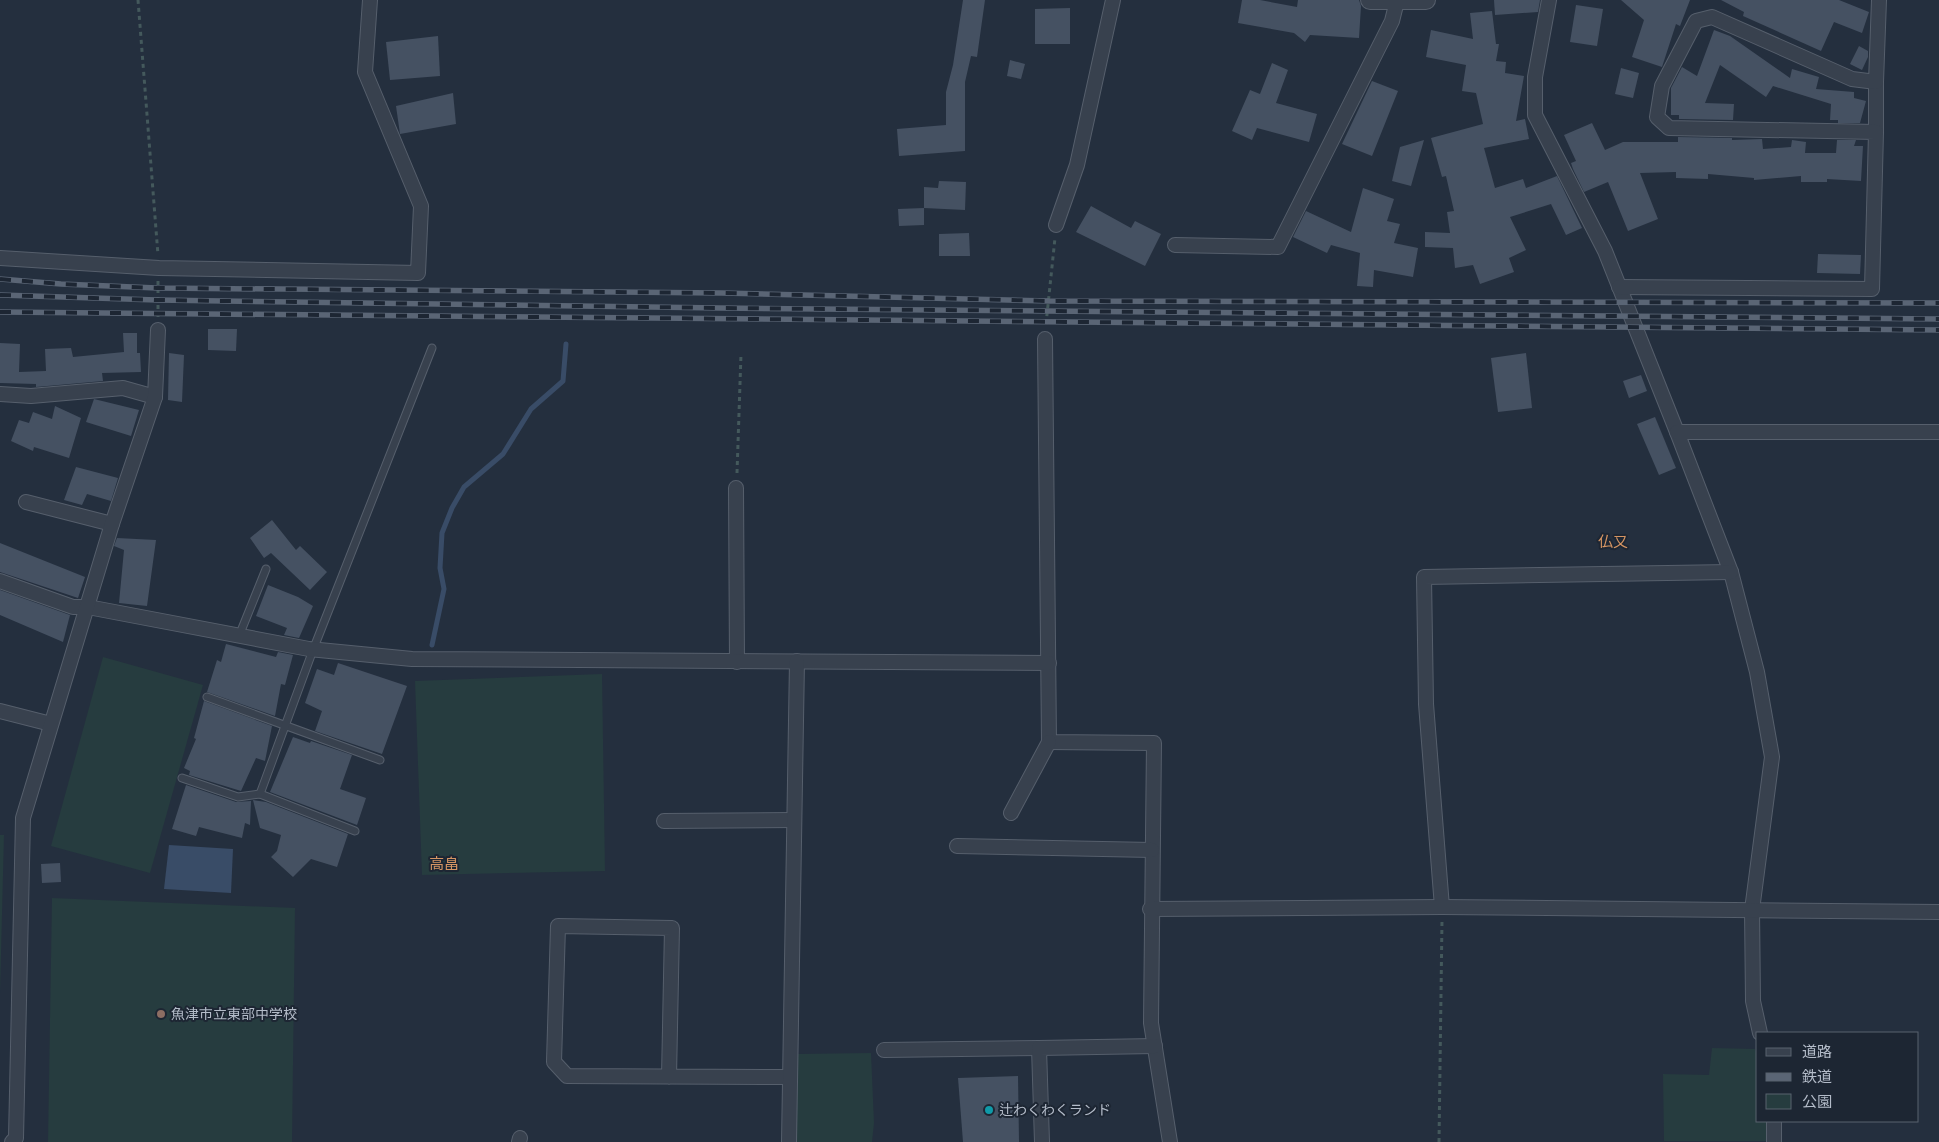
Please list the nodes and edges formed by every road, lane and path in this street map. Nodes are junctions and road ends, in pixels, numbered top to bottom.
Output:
1 (138, 0) edge
2 (370, 0) edge
3 (1113, 0) edge
4 (1370, 0) edge
5 (1426, 0) edge
6 (1549, 0) edge
7 (1878, 0) edge
8 (1397, 1) junction
9 (1876, 82) junction
10 (1876, 132) junction
11 (1056, 225) joint
12 (1175, 245) dead end
13 (0, 258) edge
14 (158, 268) junction
15 (1619, 287) junction
16 (158, 330) joint
17 (1045, 339) joint
18 (432, 348) dead end
19 (741, 354) dead end
20 (0, 394) edge
21 (155, 397) junction
22 (1677, 432) junction
23 (1939, 432) edge
24 (736, 488) joint
25 (26, 502) dead end
26 (112, 524) junction
27 (266, 569) dead end
28 (1731, 572) junction
29 (0, 581) edge
30 (88, 607) junction
31 (239, 636) junction
32 (313, 650) junction
33 (797, 661) junction
34 (737, 662) junction
35 (1049, 662) junction
36 (207, 697) dead end
37 (0, 711) edge
38 (51, 724) junction
39 (285, 726) junction
40 (1049, 742) junction
41 (380, 760) dead end
42 (182, 778) dead end
43 (260, 794) junction
44 (1011, 813) dead end
45 (794, 820) junction
46 (664, 821) dead end
47 (355, 831) dead end
48 (957, 846) dead end
49 (1152, 850) junction
50 (1442, 907) junction
51 (1150, 909) junction
52 (1752, 910) junction
53 (1939, 912) edge
54 (1760, 1032) edge
55 (1155, 1046) junction
56 (1039, 1048) junction
57 (884, 1050) dead end
58 (669, 1077) junction
59 (789, 1078) junction
60 (1774, 1122) edge
61 (12, 1142) edge
62 (789, 1142) edge
63 (1042, 1142) edge
64 (1170, 1142) edge
65 (1439, 1142) edge
66 (1774, 1142) edge

1 - 14 path
2 - 14 street
3 - 11 street
4 - 8 street
5 - 8 street
6 - 15 street
7 - 9 street
8 - 12 street
9 - 10 street
9 - 10 street
10 - 15 street
11 - 17 path
13 - 14 street
14 - 16 path
15 - 22 street
16 - 21 street
17 - 35 street
18 - 32 lane
19 - 24 path
20 - 21 street
21 - 26 street
22 - 23 street
22 - 28 street
24 - 34 street
25 - 26 street
26 - 30 street
27 - 31 lane
28 - 50 street
28 - 52 street
29 - 30 street
30 - 31 street
30 - 38 street
31 - 32 street
32 - 34 street
32 - 39 lane
33 - 34 street
33 - 35 street
33 - 45 street
35 - 40 street
36 - 39 lane
37 - 38 street
38 - 61 street
39 - 41 lane
39 - 43 lane
40 - 44 street
40 - 49 street
42 - 43 lane
43 - 47 lane
45 - 46 street
45 - 59 street
48 - 49 street
49 - 51 street
50 - 51 street
50 - 52 street
50 - 65 path
51 - 55 street
52 - 53 street
52 - 54 street
55 - 56 street
55 - 64 street
56 - 57 street
56 - 63 street
58 - 58 street
58 - 59 street
59 - 62 street
60 - 66 street

